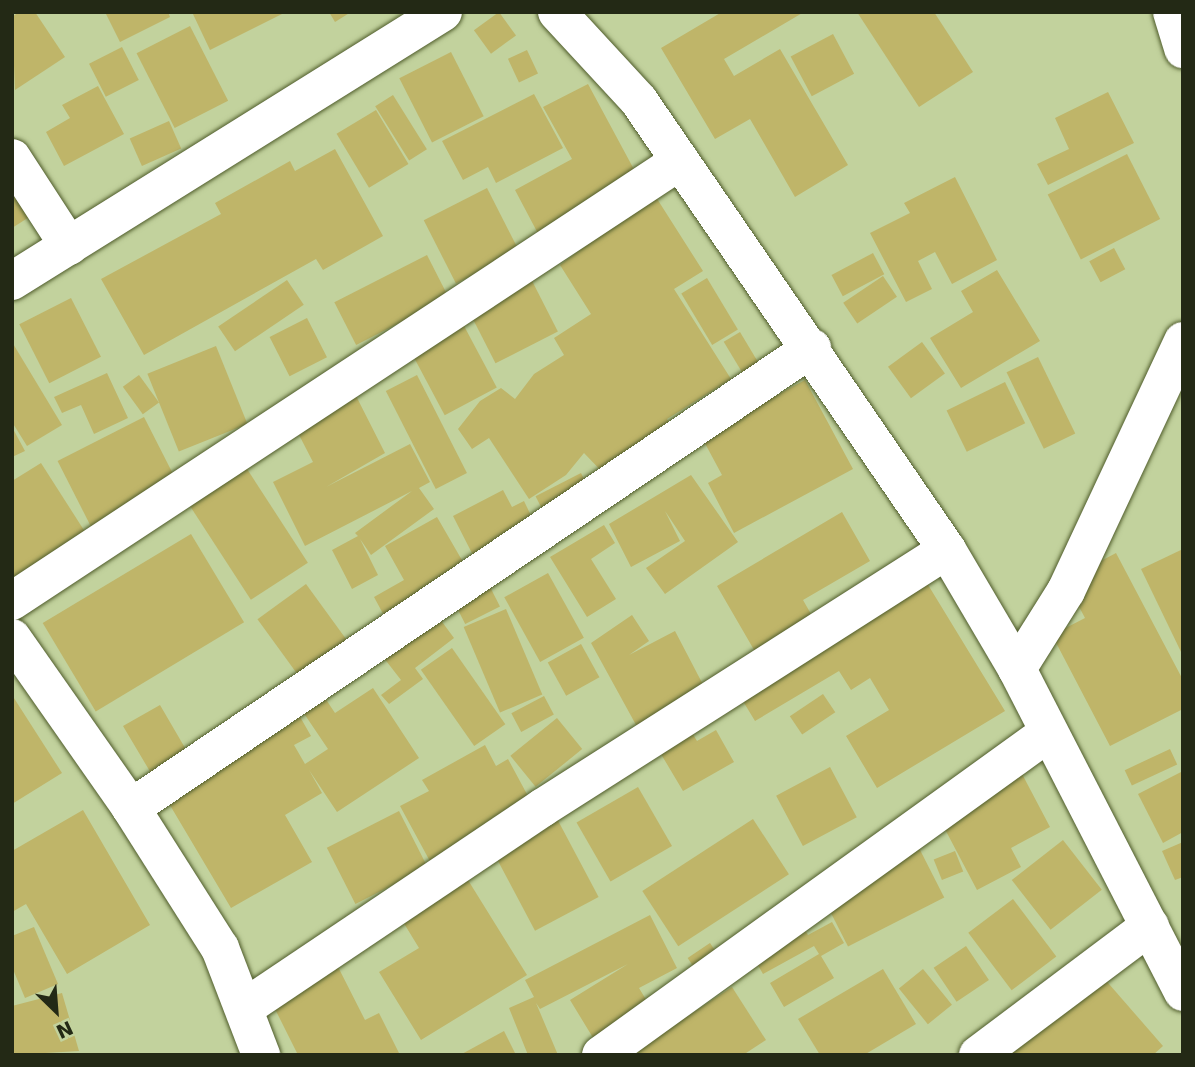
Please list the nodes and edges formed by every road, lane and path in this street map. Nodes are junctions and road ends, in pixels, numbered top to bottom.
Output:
1 (443, 12) edge
2 (557, 12) edge
3 (1172, 12) edge
4 (1183, 49) edge
5 (12, 158) edge
6 (680, 161) junction
7 (69, 246) junction
8 (12, 281) edge
9 (1183, 341) edge
10 (812, 348) junction
11 (947, 550) junction
12 (12, 601) edge
13 (12, 638) edge
14 (1017, 668) junction
15 (1048, 733) junction
16 (131, 808) junction
17 (1150, 926) junction
18 (1183, 992) edge
19 (246, 1007) junction
20 (261, 1055) edge
21 (601, 1055) edge
22 (978, 1055) edge

1 - 7 street
2 - 6 street
3 - 4 street
5 - 7 street
6 - 10 street
6 - 12 street
7 - 8 street
9 - 14 street
10 - 11 street
10 - 16 street
11 - 14 street
11 - 19 street
13 - 16 street
14 - 15 street
15 - 17 street
15 - 21 street
16 - 19 street
17 - 18 street
17 - 22 street
19 - 20 street

